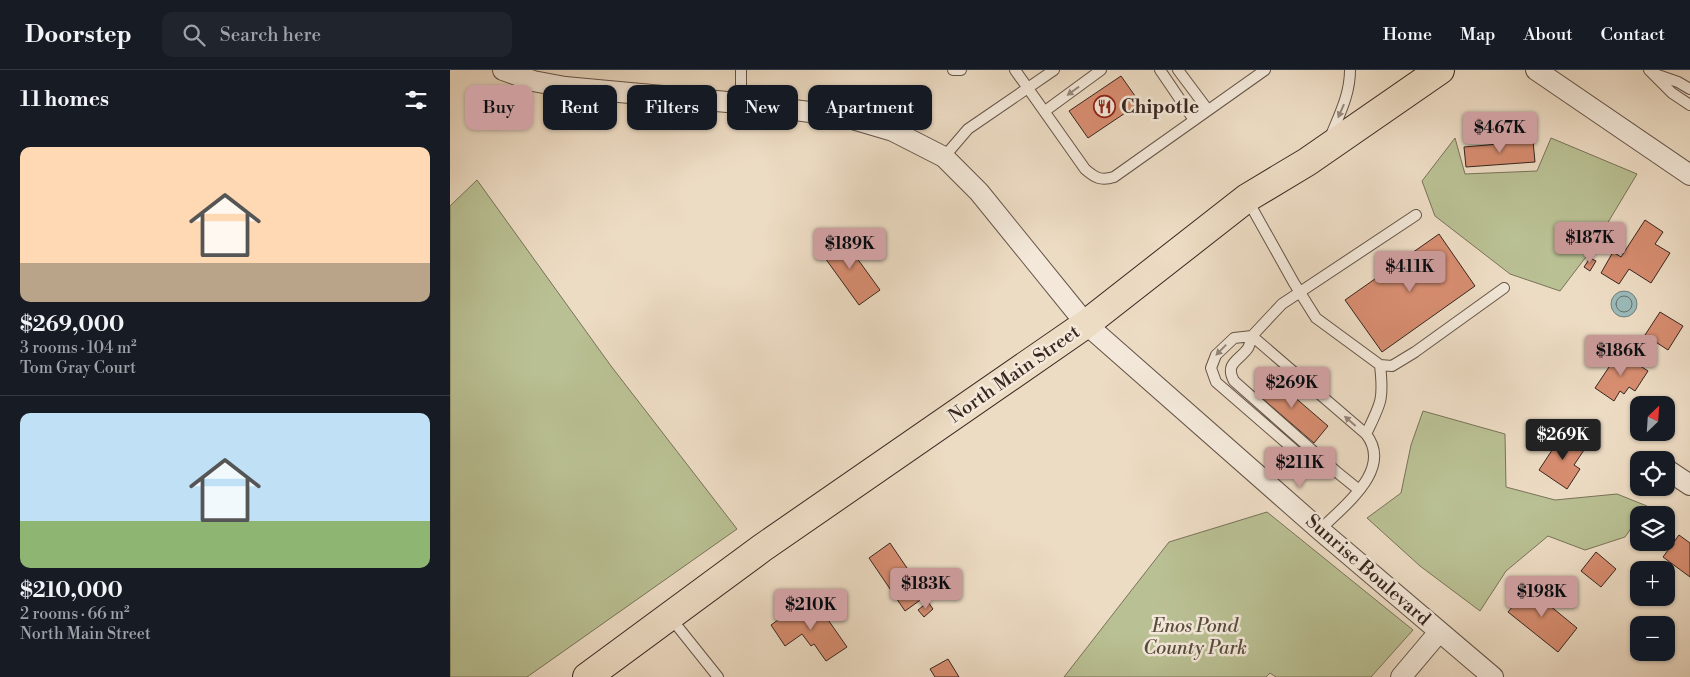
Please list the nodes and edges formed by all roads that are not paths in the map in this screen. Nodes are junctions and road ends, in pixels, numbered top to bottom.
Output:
1 (503, 70) edge
2 (742, 70) edge
3 (953, 70) edge
4 (961, 70) edge
5 (1016, 70) edge
6 (1054, 70) edge
7 (1101, 70) edge
8 (1160, 70) edge
9 (1178, 70) edge
10 (1265, 70) edge
11 (1350, 70) edge
12 (1440, 70) edge
13 (1536, 70) edge
14 (1650, 71) edge
15 (742, 85) edge
16 (1028, 88) junction
17 (1690, 89) edge
18 (727, 103) edge
19 (1690, 105) edge
20 (1208, 110) junction
21 (798, 111) edge
22 (1044, 111) junction
23 (1194, 120) junction
24 (1324, 151) junction
25 (944, 157) junction
26 (1690, 175) edge
27 (1247, 198) junction
28 (1416, 215) dead end
29 (1504, 288) dead end
30 (1300, 292) junction
31 (1086, 324) junction
32 (1252, 336) junction
33 (1380, 366) junction
34 (1366, 434) junction
35 (1338, 473) junction
36 (1675, 475) edge
37 (1690, 485) edge
38 (1358, 490) junction
39 (1320, 530) junction
40 (670, 616) junction
41 (1439, 632) junction
42 (587, 677) edge
43 (718, 677) edge
44 (1401, 677) edge
45 (1493, 677) edge

1 - 18 street, Sunrise Boulevard
2 - 15 lane
3 - 4 lane
5 - 16 lane
6 - 16 lane
7 -> 22 lane
8 - 23 lane
9 - 20 lane
10 - 20 lane
11 -> 24 lane
12 - 24 highway, North Main Street
13 - 26 street
14 - 17 lane
14 - 19 lane
16 - 22 lane
16 - 25 lane
20 - 23 lane
21 - 25 street, Sunrise Boulevard
22 - 23 lane
24 - 27 highway, North Main Street
25 - 31 street, Sunrise Boulevard
27 - 30 lane
27 - 31 highway, North Main Street
28 - 30 lane
29 - 33 lane
30 - 32 lane
30 - 33 lane
31 - 39 street, Sunrise Boulevard
31 - 40 highway, North Main Street
34 -> 32 lane
32 - 35 lane
32 -> 35 lane
33 - 34 lane
34 - 38 lane
35 - 38 lane
36 - 37 street
38 - 39 lane
39 - 41 street, Sunrise Boulevard
40 - 42 highway, North Main Street
40 - 43 lane
41 - 44 street
41 - 45 street, Sunrise Boulevard

